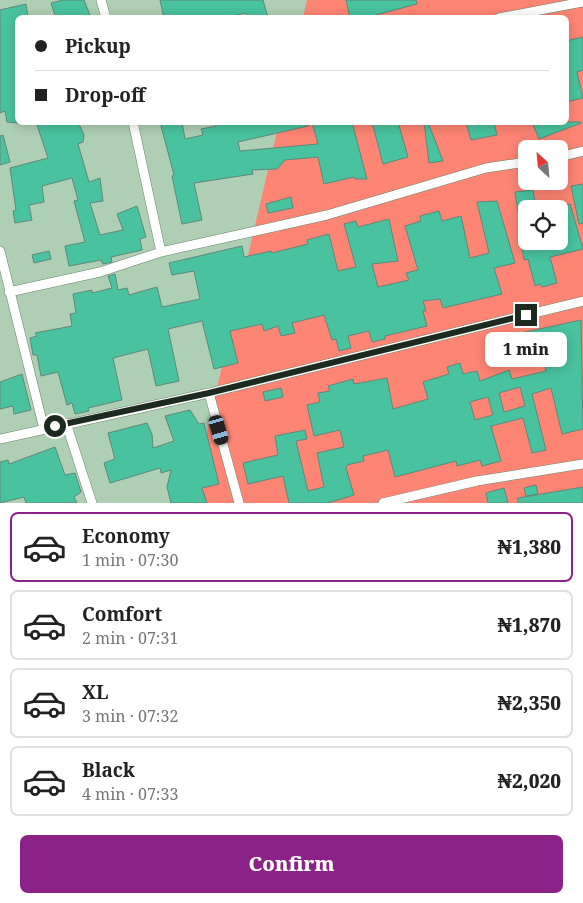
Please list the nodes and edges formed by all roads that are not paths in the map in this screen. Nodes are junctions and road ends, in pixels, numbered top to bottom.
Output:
1 (101, 0) edge
2 (583, 2) edge
3 (105, 15) edge
4 (515, 15) edge
5 (134, 125) edge
6 (583, 151) edge
7 (568, 154) edge
8 (518, 163) edge
9 (0, 251) edge
10 (161, 252) junction
11 (9, 292) junction
12 (583, 301) edge
13 (209, 393) junction
14 (66, 424) junction
15 (44, 429) junction
16 (0, 438) edge
17 (583, 464) edge
18 (92, 503) edge
19 (239, 503) edge
20 (383, 503) edge

1 - 3 street
2 - 4 street
5 - 10 street
6 - 7 street
8 - 10 street
9 - 11 street
10 - 11 street
11 - 15 street
12 - 13 street
13 - 14 street
13 - 19 street
14 - 15 street
14 - 18 street
15 - 16 street
17 - 20 street

